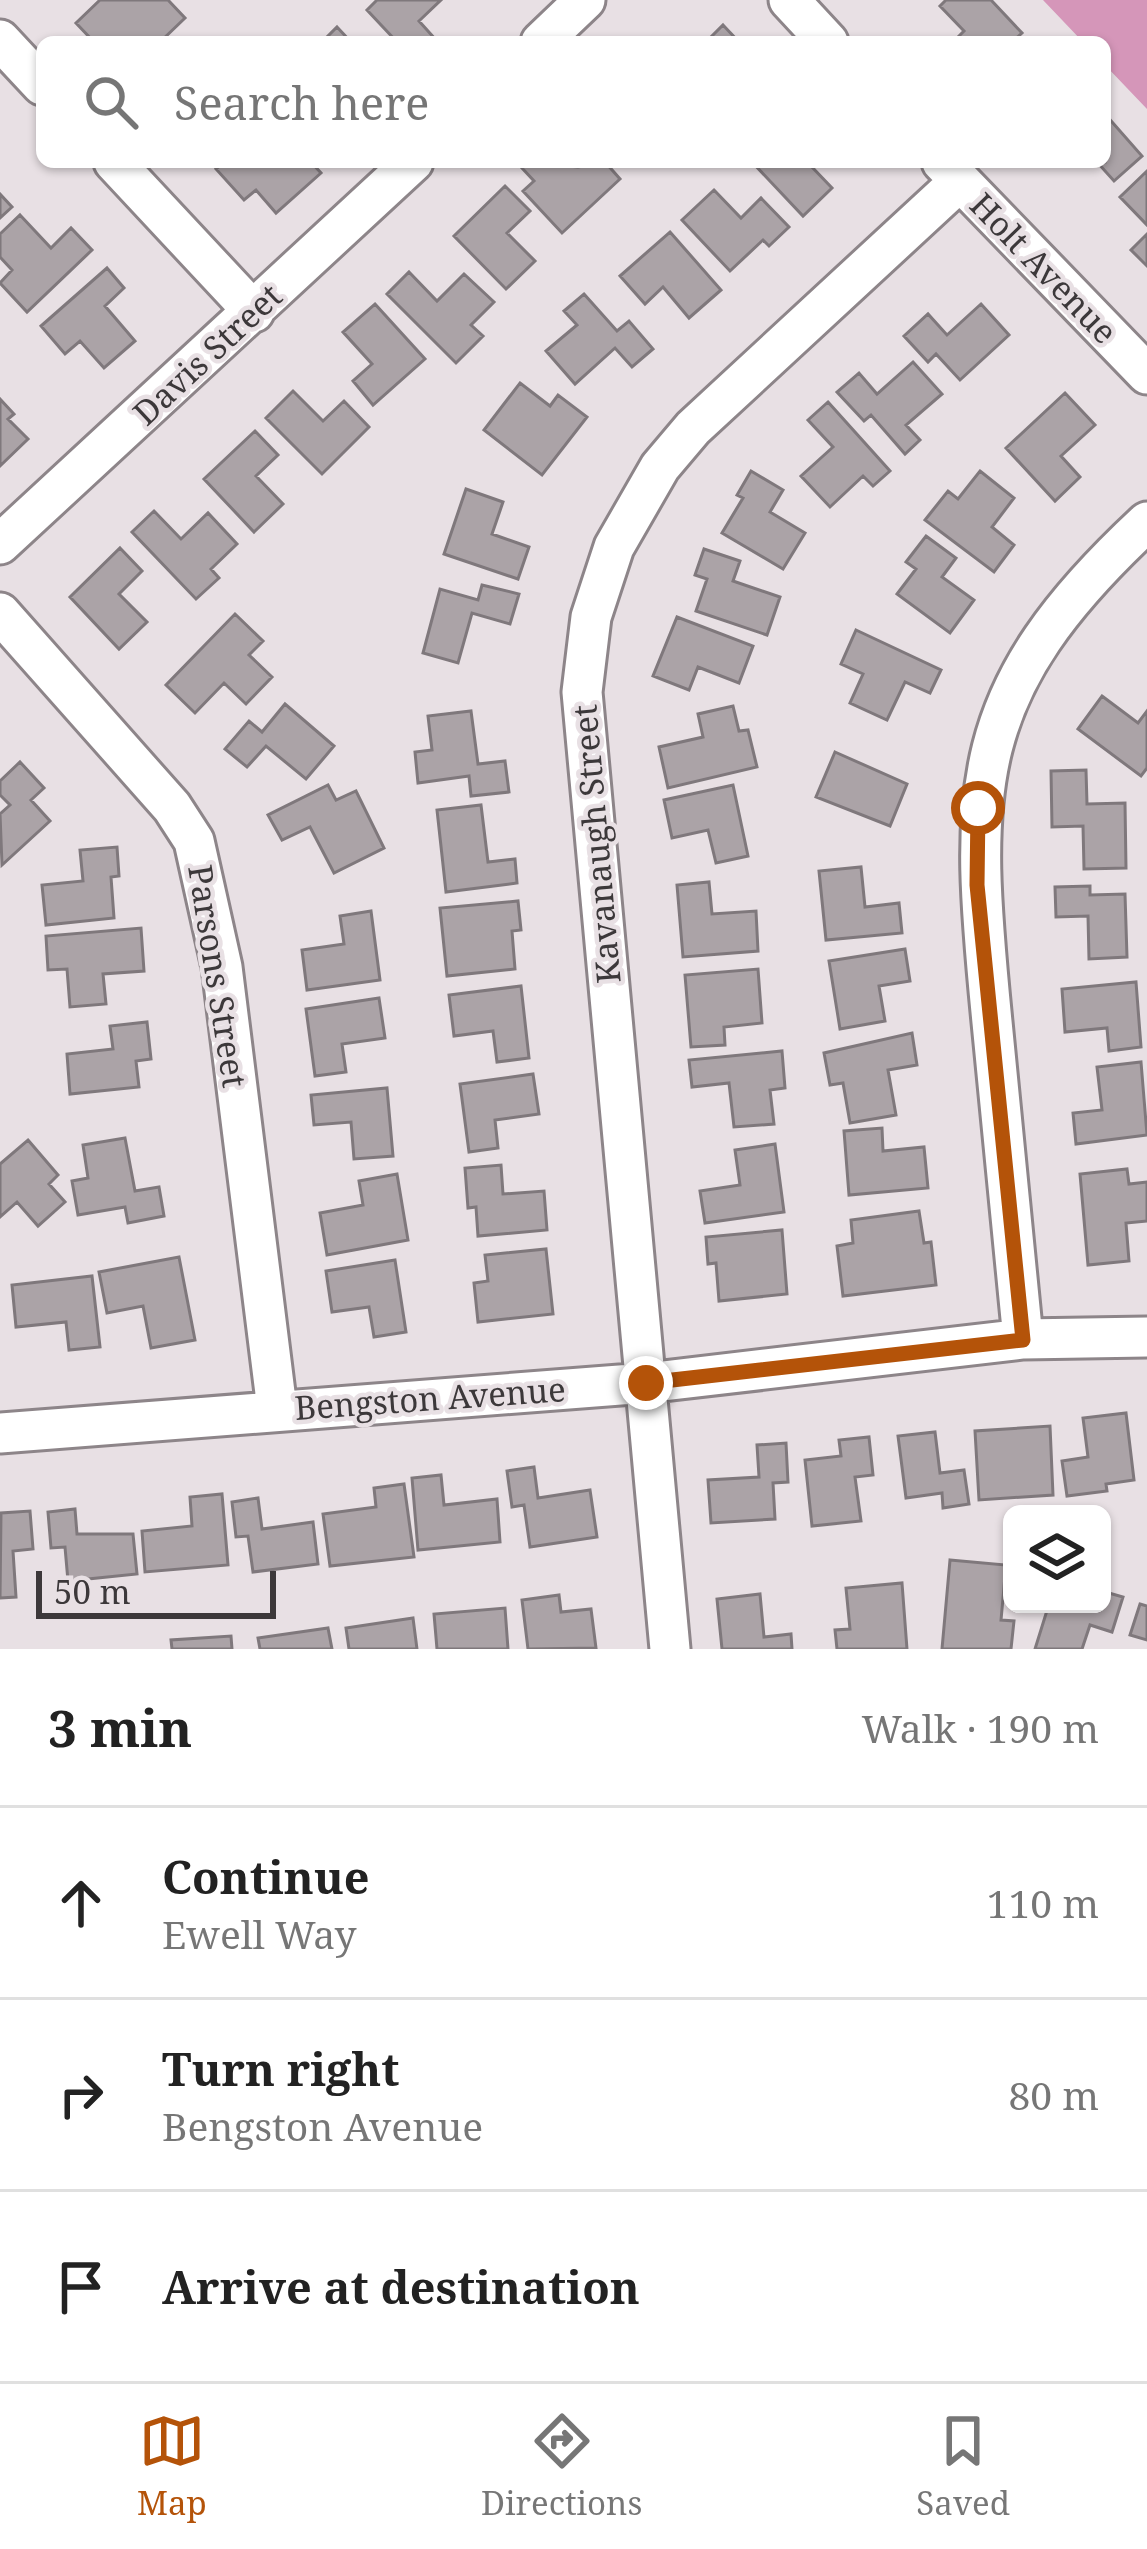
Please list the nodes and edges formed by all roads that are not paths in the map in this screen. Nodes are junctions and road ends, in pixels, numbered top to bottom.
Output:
1 (586, 0) edge
2 (789, 0) edge
3 (547, 36) edge
4 (822, 36) edge
5 (0, 40) edge
6 (36, 79) edge
7 (120, 168) edge
8 (407, 168) edge
9 (951, 172) edge
10 (254, 312) junction
11 (1147, 374) edge
12 (1147, 523) edge
13 (0, 544) edge
14 (0, 613) edge
15 (1147, 1337) edge
16 (1023, 1340) junction
17 (646, 1383) junction
18 (277, 1409) junction
19 (0, 1433) edge
20 (670, 1649) edge

1 - 3 street
2 - 4 street
5 - 6 street
7 - 10 street
8 - 10 street, Davis Street
9 - 11 street, Holt Avenue
9 - 17 street, Kavanaugh Street
10 - 13 street, Davis Street
12 - 16 street
14 - 18 street, Parsons Street
15 - 16 street, Bengston Avenue
16 - 17 street, Bengston Avenue
17 - 18 street, Bengston Avenue
17 - 20 street, Kavanaugh Street
18 - 19 street, Bengston Avenue

